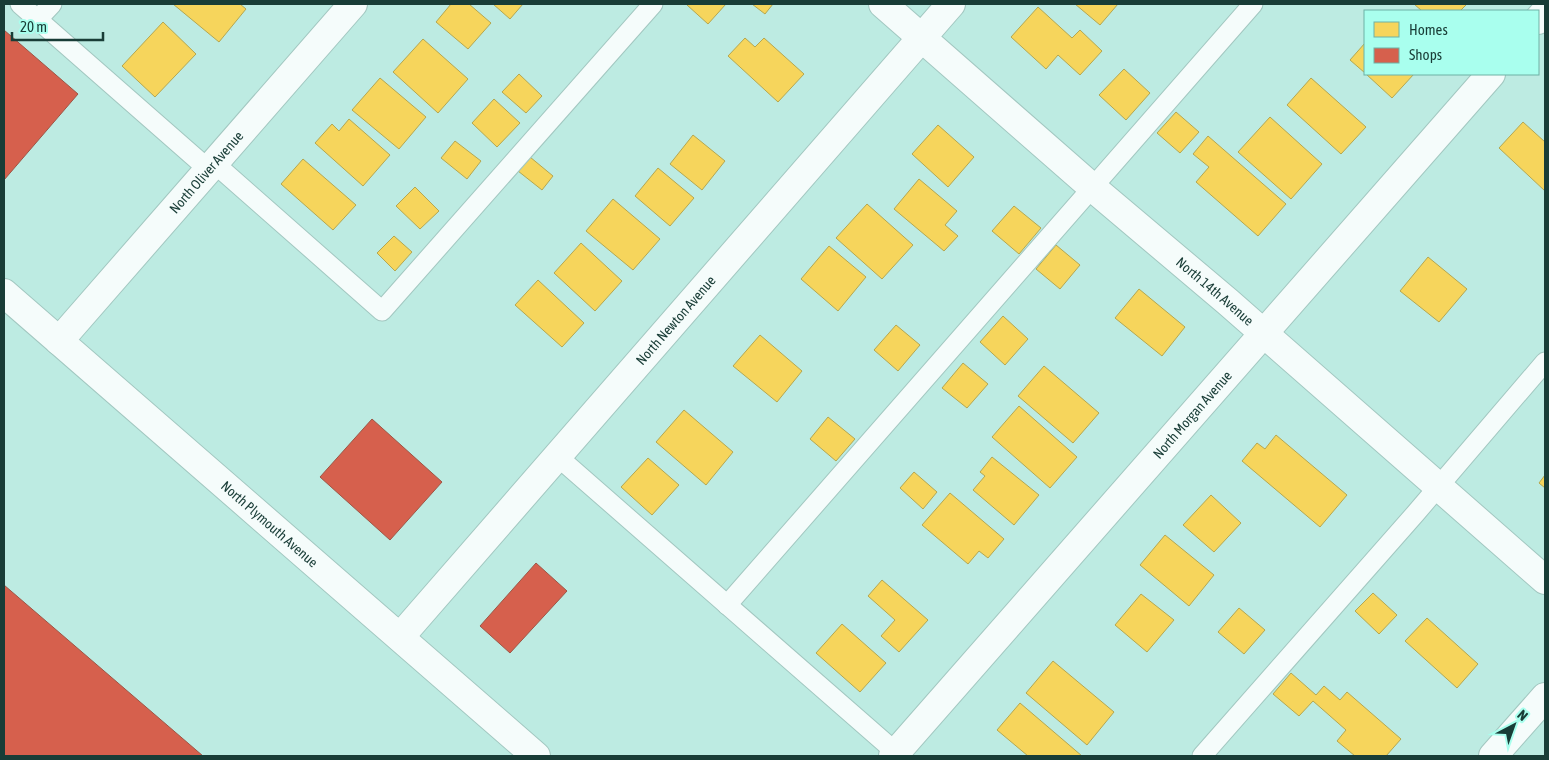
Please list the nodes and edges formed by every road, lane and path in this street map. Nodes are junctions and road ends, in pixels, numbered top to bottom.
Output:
1 (20, 4) edge
2 (52, 4) edge
3 (353, 4) edge
4 (653, 4) edge
5 (883, 4) edge
6 (952, 4) edge
7 (1253, 4) edge
8 (38, 20) junction
9 (922, 38) junction
10 (1490, 75) edge
11 (211, 166) junction
12 (1093, 188) junction
13 (4, 294) edge
14 (1263, 333) junction
15 (59, 341) junction
16 (1545, 362) edge
17 (557, 456) junction
18 (1439, 486) junction
19 (1545, 580) edge
20 (726, 605) junction
21 (400, 637) junction
22 (1545, 697) edge
23 (896, 755) edge
24 (536, 756) edge
25 (1202, 756) edge
26 (1493, 756) edge

1 - 8 lane
2 - 8 lane
3 - 11 street, North Oliver Avenue
4 - 11 lane
5 - 9 street, North 14th Avenue
6 - 9 street, North Newton Avenue
7 - 12 lane
8 - 11 lane
9 - 12 street, North 14th Avenue
9 - 17 street, North Newton Avenue
10 - 14 street, North Morgan Avenue
11 - 15 street, North Oliver Avenue
12 - 14 street, North 14th Avenue
12 - 20 lane
13 - 15 street, North Plymouth Avenue
14 - 18 street, North 14th Avenue
14 - 23 street, North Morgan Avenue
15 - 21 street, North Plymouth Avenue
16 - 18 lane
17 - 20 lane
17 - 21 street, North Newton Avenue
18 - 19 street, North 14th Avenue
18 - 25 lane
20 - 23 lane
21 - 24 street, North Plymouth Avenue
22 - 26 street

